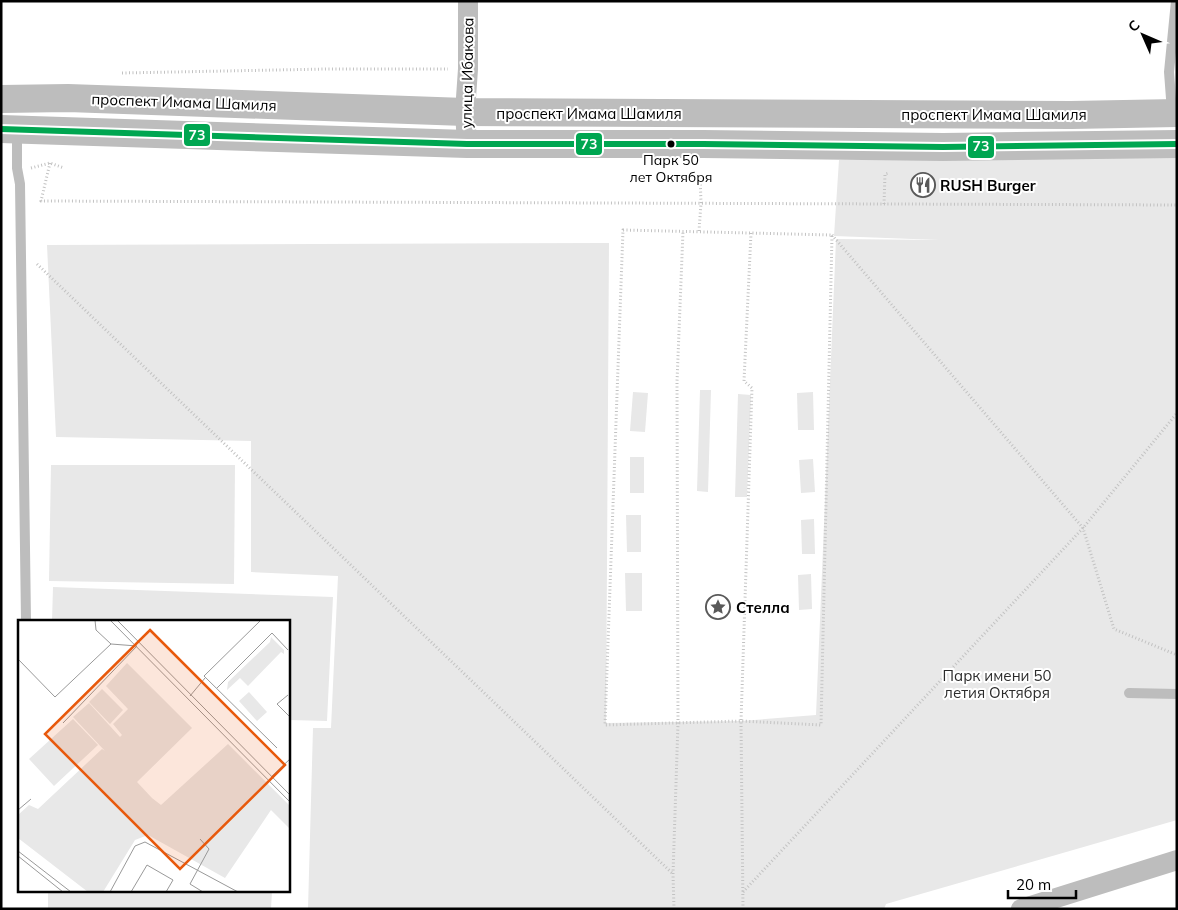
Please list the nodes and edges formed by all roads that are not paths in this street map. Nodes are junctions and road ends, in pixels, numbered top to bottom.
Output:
1 (468, 1) edge
2 (1176, 1) edge
3 (8, 99) edge
4 (465, 112) junction
5 (1174, 113) edge
6 (6, 133) edge
7 (467, 144) junction
8 (1177, 144) edge
9 (26, 620) edge
10 (1129, 693) dead end
11 (1177, 694) edge
12 (1177, 860) edge
13 (1021, 909) edge

1 - 4 street, улица Ибакова
2 - 5 lane
3 - 4 main road, проспект Имама Шамиля
3 - 6 main road
4 - 5 main road, проспект Имама Шамиля
4 - 7 street, улица Ибакова
6 - 7 main road, проспект Имама Шамиля
6 - 9 lane
7 - 8 main road, проспект Имама Шамиля
10 - 11 lane
12 - 13 street

